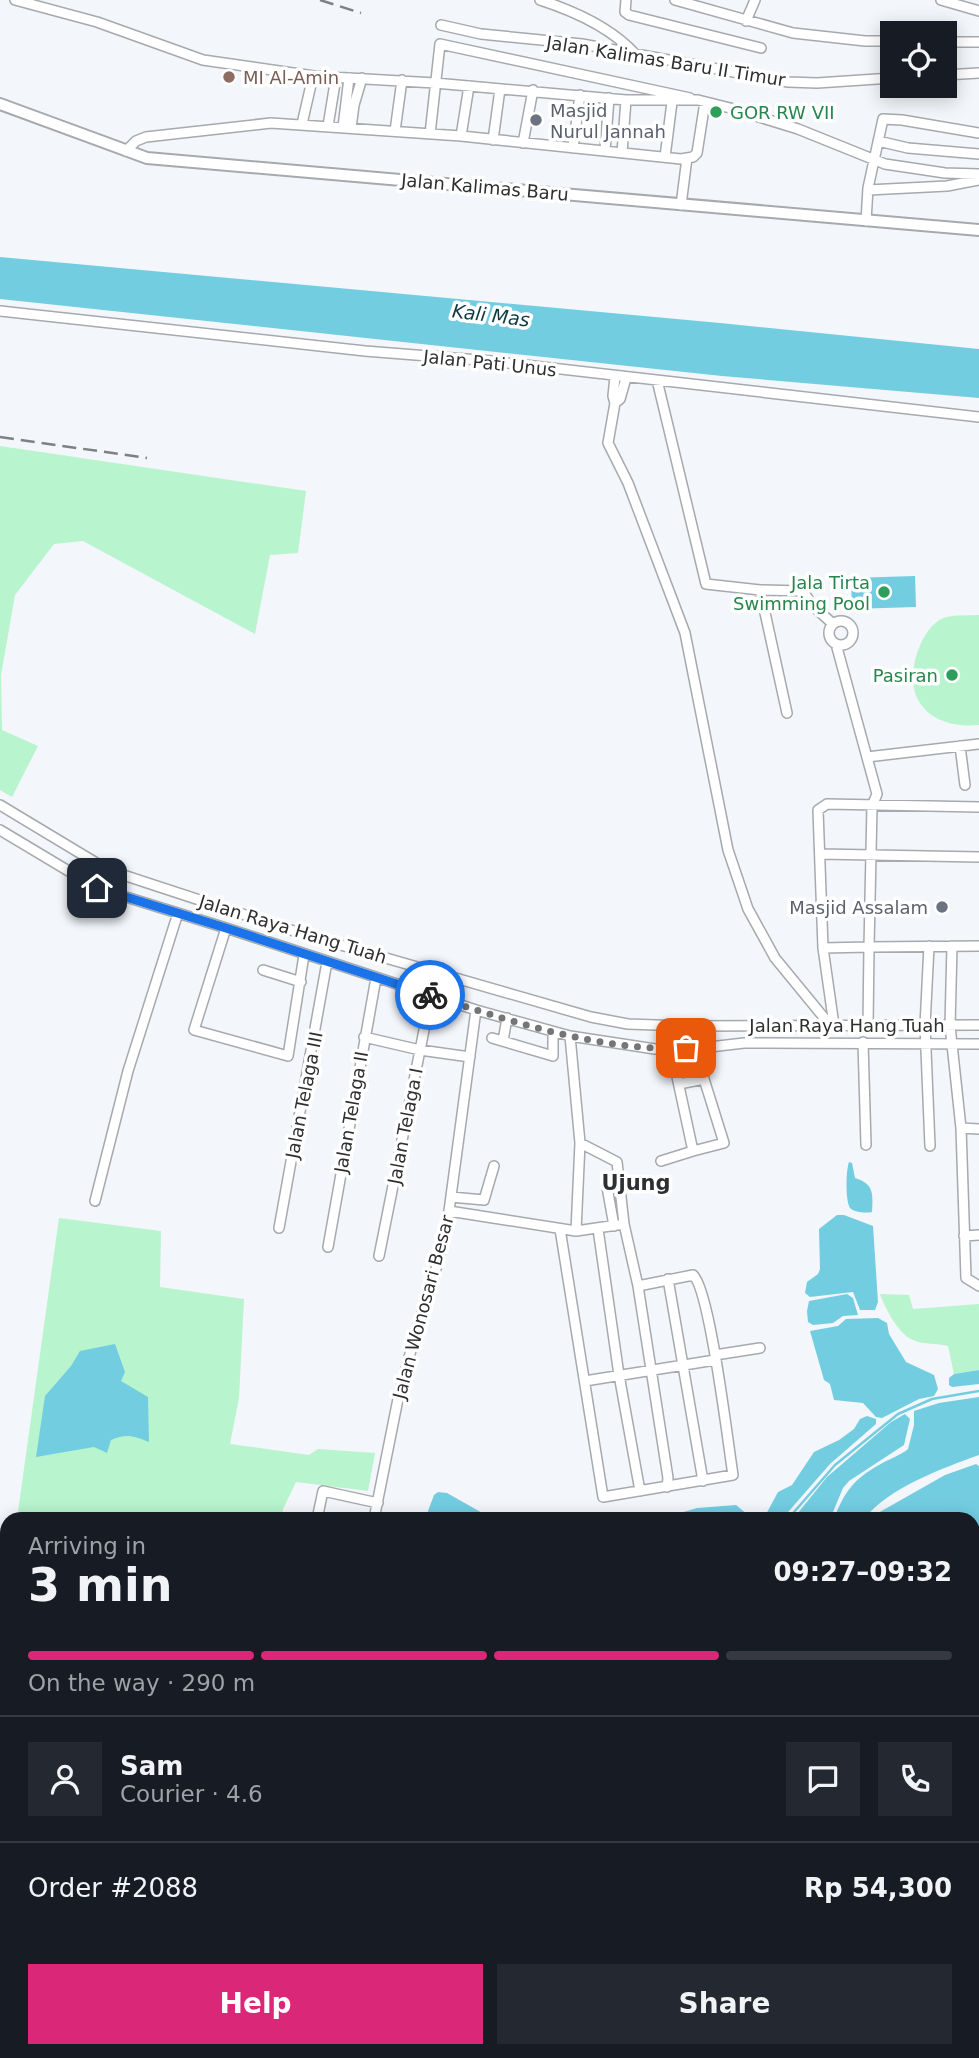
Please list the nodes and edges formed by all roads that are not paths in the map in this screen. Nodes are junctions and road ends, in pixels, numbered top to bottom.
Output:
1 (15, 0) edge
2 (540, 0) edge
3 (626, 0) edge
4 (675, 0) edge
5 (755, 0) edge
6 (941, 0) edge
7 (979, 11) edge
8 (746, 21) junction
9 (441, 25) dead end
10 (880, 41) edge
11 (957, 42) edge
12 (979, 42) edge
13 (761, 48) dead end
14 (636, 55) junction
15 (979, 73) edge
16 (957, 74) edge
17 (313, 76) junction
18 (335, 77) junction
19 (349, 78) junction
20 (362, 78) junction
21 (880, 79) edge
22 (402, 80) junction
23 (435, 83) junction
24 (469, 86) junction
25 (500, 89) junction
26 (533, 90) junction
27 (580, 95) junction
28 (609, 97) junction
29 (626, 100) junction
30 (701, 101) junction
31 (671, 102) junction
32 (0, 104) edge
33 (302, 124) junction
34 (328, 126) junction
35 (347, 128) junction
36 (396, 131) junction
37 (979, 133) edge
38 (430, 134) junction
39 (461, 136) junction
40 (493, 140) junction
41 (878, 141) junction
42 (523, 143) junction
43 (573, 148) junction
44 (126, 151) junction
45 (605, 151) junction
46 (622, 153) junction
47 (979, 155) edge
48 (665, 157) junction
49 (687, 158) junction
50 (874, 161) junction
51 (979, 174) edge
52 (979, 180) edge
53 (868, 190) junction
54 (681, 205) junction
55 (866, 221) junction
56 (979, 230) edge
57 (0, 311) edge
58 (621, 377) junction
59 (657, 380) junction
60 (979, 417) edge
61 (760, 590) junction
62 (833, 624) junction
63 (836, 644) junction
64 (787, 713) dead end
65 (979, 744) edge
66 (960, 746) junction
67 (867, 757) junction
68 (965, 785) dead end
69 (0, 805) edge
70 (872, 806) junction
71 (979, 807) edge
72 (0, 830) edge
73 (820, 854) junction
74 (872, 855) junction
75 (979, 857) edge
76 (178, 913) junction
77 (226, 928) junction
78 (929, 946) junction
79 (952, 946) junction
80 (979, 946) edge
81 (869, 947) junction
82 (823, 948) junction
83 (304, 955) junction
84 (327, 962) junction
85 (263, 970) dead end
86 (376, 978) junction
87 (300, 982) junction
88 (431, 995) junction
89 (477, 1010) junction
90 (507, 1018) junction
91 (832, 1025) junction
92 (979, 1025) edge
93 (868, 1026) junction
94 (925, 1026) junction
95 (950, 1026) junction
96 (553, 1032) junction
97 (570, 1036) junction
98 (364, 1037) junction
99 (492, 1038) dead end
100 (503, 1041) junction
101 (863, 1042) junction
102 (926, 1043) junction
103 (951, 1043) junction
104 (979, 1044) edge
105 (701, 1048) junction
106 (671, 1049) junction
107 (421, 1050) junction
108 (470, 1057) junction
109 (704, 1079) junction
110 (679, 1084) junction
111 (961, 1128) junction
112 (979, 1129) edge
113 (580, 1143) junction
114 (866, 1145) dead end
115 (930, 1146) dead end
116 (693, 1152) junction
117 (661, 1161) dead end
118 (494, 1166) dead end
119 (607, 1187) dead end
120 (451, 1197) junction
121 (95, 1201) dead end
122 (449, 1211) junction
123 (619, 1225) junction
124 (279, 1228) dead end
125 (560, 1229) junction
126 (598, 1229) junction
127 (576, 1231) junction
128 (979, 1235) edge
129 (964, 1236) junction
130 (328, 1247) dead end
131 (380, 1256) dead end
132 (668, 1279) junction
133 (638, 1286) junction
134 (979, 1286) edge
135 (760, 1348) dead end
136 (715, 1357) junction
137 (683, 1366) junction
138 (651, 1370) junction
139 (619, 1376) junction
140 (585, 1381) junction
141 (702, 1481) junction
142 (667, 1487) junction
143 (640, 1491) junction
144 (378, 1503) junction
145 (318, 1512) edge
146 (376, 1512) edge

1 - 17 street
2 - 14 street
3 - 13 street
4 - 8 street
5 - 8 street
6 - 7 street
8 - 10 street
9 - 14 street, Jalan Kalimas Baru II Timur
11 - 12 street
14 - 21 street, Jalan Kalimas Baru II Timur
15 - 16 street
17 - 18 street
17 - 33 street
18 - 19 street
18 - 34 street
19 - 20 street
19 - 35 street
20 - 22 street
20 - 35 street
22 - 23 street
22 - 36 street
23 - 24 street
23 - 30 street
23 - 38 street
24 - 25 street
24 - 39 street
25 - 26 street
25 - 40 street
26 - 27 street
26 - 42 street
27 - 28 street
27 - 43 street
28 - 29 street
28 - 45 street
29 - 31 street
29 - 46 street
30 - 31 street
30 - 49 street
30 - 50 street
31 - 48 street
32 - 44 street, Jalan Kalimas Baru
33 - 34 street
33 - 44 street
34 - 35 street
35 - 36 street
36 - 38 street
37 - 41 street
38 - 39 street
39 - 40 street
40 - 42 street
41 - 47 street
41 - 50 street
42 - 43 street
43 - 45 street
44 - 54 street, Jalan Kalimas Baru
45 - 46 street
46 - 48 street
48 - 49 street
49 - 54 street
50 - 51 street
50 - 53 street
52 - 53 street
53 - 55 street
54 - 55 street, Jalan Kalimas Baru
55 - 56 street, Jalan Kalimas Baru
57 - 58 street, Jalan Pati Unus
58 - 59 street, Jalan Pati Unus
58 - 91 street
59 - 60 street, Jalan Pati Unus
59 - 61 street
61 - 62 street
61 - 64 street
62 - 63 street
62 - 63 street
63 - 67 street
65 - 66 street
66 - 67 street
66 - 68 street
67 - 70 street
69 - 91 street, Jalan Raya Hang Tuah
70 - 71 street
70 - 73 street
70 - 74 street
72 - 76 street, Jalan Raya Hang Tuah
73 - 74 street
73 - 82 street
74 - 75 street
74 - 81 street
76 - 77 street, Jalan Raya Hang Tuah
76 - 121 street
77 - 83 street, Jalan Raya Hang Tuah
77 - 87 street
78 - 79 street
78 - 81 street
78 - 94 street
79 - 80 street
79 - 95 street
81 - 82 street
81 - 93 street
82 - 91 street
83 - 84 street, Jalan Raya Hang Tuah
83 - 87 street
84 - 86 street, Jalan Raya Hang Tuah
84 - 124 street, Jalan Telaga III
85 - 87 street
86 - 88 street, Jalan Raya Hang Tuah
86 - 98 street, Jalan Telaga II
88 - 89 street, Jalan Raya Hang Tuah
88 - 107 street, Jalan Telaga I
89 - 90 street, Jalan Raya Hang Tuah
89 - 108 street, Jalan Wonosari Besar
90 - 96 street, Jalan Raya Hang Tuah
90 - 100 street
91 - 93 street, Jalan Raya Hang Tuah
92 - 95 street, Jalan Raya Hang Tuah
93 - 94 street, Jalan Raya Hang Tuah
94 - 95 street, Jalan Raya Hang Tuah
94 - 102 street
95 - 103 street
96 - 97 street, Jalan Raya Hang Tuah
96 - 100 street
97 - 106 street, Jalan Raya Hang Tuah
97 - 113 street
98 - 107 street
98 - 130 street, Jalan Telaga II
99 - 100 street
101 - 102 street, Jalan Raya Hang Tuah
101 - 105 street, Jalan Raya Hang Tuah
101 - 114 street
102 - 103 street, Jalan Raya Hang Tuah
102 - 115 street
103 - 104 street, Jalan Raya Hang Tuah
103 - 111 street
105 - 106 street, Jalan Raya Hang Tuah
105 - 109 street
106 - 110 street
107 - 108 street
107 - 131 street, Jalan Telaga I
108 - 120 street, Jalan Wonosari Besar
109 - 110 street
109 - 116 street
110 - 116 street
111 - 112 street
111 - 129 street
113 - 123 street
113 - 127 street
116 - 117 street
118 - 120 street
119 - 123 street
120 - 122 street, Jalan Wonosari Besar
122 - 125 street
122 - 144 street, Jalan Wonosari Besar
123 - 126 street
123 - 133 street
125 - 127 street
125 - 140 street
126 - 127 street
126 - 139 street
128 - 129 street
129 - 134 street
132 - 133 street
132 - 136 street
132 - 137 street
133 - 138 street
135 - 136 street
136 - 137 street
136 - 141 street
137 - 138 street
137 - 141 street
138 - 139 street
138 - 142 street
139 - 140 street
139 - 143 street
140 - 143 street
141 - 142 street
142 - 143 street
144 - 145 street
144 - 146 street, Jalan Wonosari Besar

